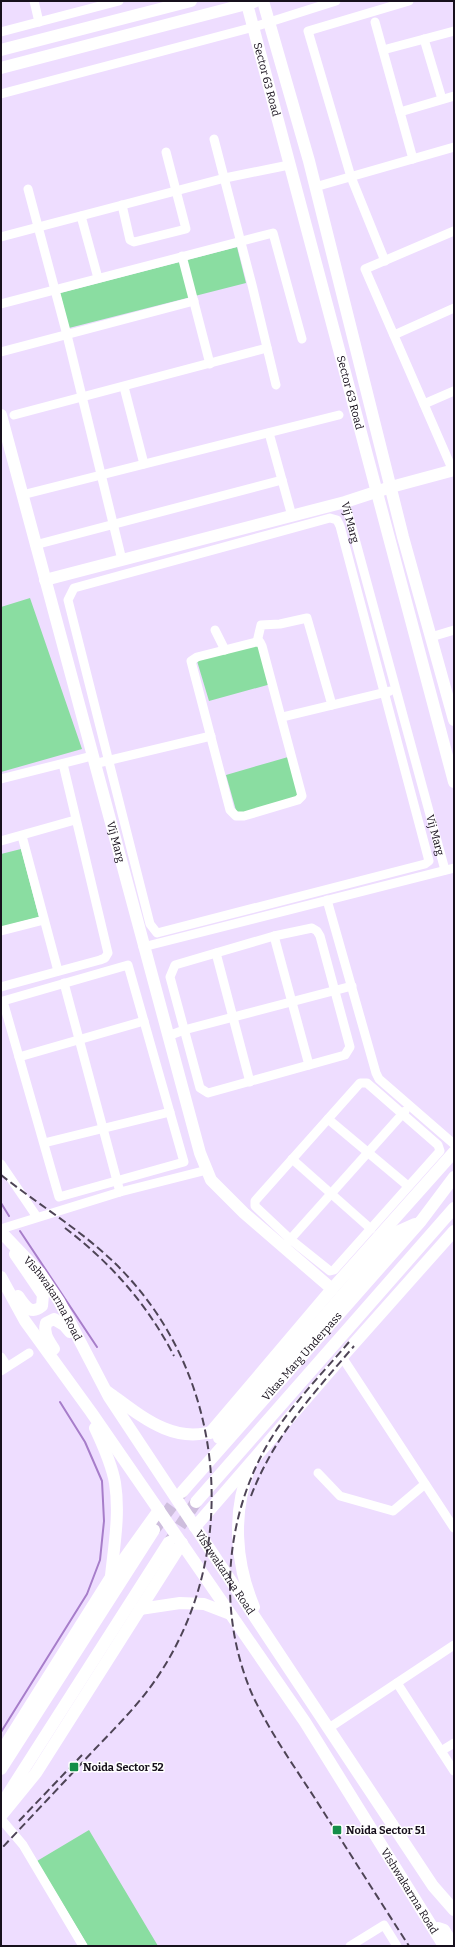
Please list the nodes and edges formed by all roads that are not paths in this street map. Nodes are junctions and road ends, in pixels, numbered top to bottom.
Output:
1 (34, 1) edge
2 (119, 1) edge
3 (191, 1) edge
4 (263, 1) edge
5 (336, 1) edge
6 (409, 1) edge
7 (253, 3) edge
8 (39, 22) junction
9 (375, 22) dead end
10 (268, 23) junction
11 (254, 27) junction
12 (454, 31) edge
13 (1, 32) edge
14 (424, 39) junction
15 (33, 41) junction
16 (1, 50) edge
17 (383, 50) junction
18 (38, 59) junction
19 (1, 68) edge
20 (1, 94) edge
21 (454, 96) edge
22 (442, 99) junction
23 (400, 112) junction
24 (214, 139) dead end
25 (454, 147) edge
26 (166, 152) dead end
27 (413, 159) junction
28 (289, 165) junction
29 (351, 177) junction
30 (225, 178) junction
31 (315, 187) junction
32 (28, 189) dead end
33 (176, 191) junction
34 (122, 205) junction
35 (82, 216) junction
36 (39, 227) junction
37 (454, 231) edge
38 (1, 236) edge
39 (241, 241) junction
40 (182, 256) junction
41 (385, 261) junction
42 (98, 278) junction
43 (55, 289) junction
44 (194, 301) junction
45 (1, 304) edge
46 (454, 308) edge
47 (67, 335) junction
48 (394, 335) junction
49 (302, 339) dead end
50 (267, 348) junction
51 (1, 352) edge
52 (210, 364) junction
53 (276, 385) dead end
54 (124, 387) junction
55 (454, 391) edge
56 (82, 398) junction
57 (424, 404) junction
58 (1, 415) edge
59 (14, 415) dead end
60 (339, 416) dead end
61 (269, 433) junction
62 (144, 464) junction
63 (454, 470) edge
64 (101, 475) junction
65 (282, 480) junction
66 (391, 487) junction
67 (376, 492) junction
68 (22, 495) junction
69 (345, 502) junction
70 (292, 516) junction
71 (113, 525) junction
72 (35, 545) junction
73 (122, 560) junction
74 (45, 580) junction
75 (216, 630) dead end
76 (454, 630) edge
77 (431, 637) junction
78 (257, 642) junction
79 (225, 650) junction
80 (397, 689) junction
81 (384, 692) junction
82 (332, 705) junction
83 (282, 717) junction
84 (454, 720) edge
85 (211, 736) junction
86 (93, 760) junction
87 (109, 761) junction
88 (63, 764) junction
89 (1, 779) edge
90 (454, 782) edge
91 (75, 820) junction
92 (22, 836) junction
93 (1, 841) edge
94 (450, 869) edge
95 (327, 900) junction
96 (44, 920) junction
97 (1, 932) edge
98 (274, 936) junction
99 (143, 947) junction
100 (216, 952) junction
101 (58, 971) junction
102 (64, 983) junction
103 (352, 986) junction
104 (1, 987) edge
105 (335, 991) junction
106 (292, 1001) junction
107 (234, 1016) junction
108 (144, 1021) junction
109 (184, 1030) junction
110 (168, 1036) junction
111 (79, 1040) junction
112 (19, 1057) junction
113 (309, 1065) junction
114 (250, 1082) junction
115 (410, 1106) junction
116 (170, 1112) junction
117 (401, 1115) junction
118 (328, 1119) junction
119 (103, 1128) junction
120 (44, 1143) junction
121 (454, 1144) edge
122 (368, 1152) junction
123 (454, 1152) edge
124 (292, 1159) junction
125 (1, 1164) edge
126 (207, 1170) junction
127 (454, 1177) edge
128 (117, 1181) junction
129 (408, 1186) junction
130 (120, 1192) junction
131 (331, 1194) junction
132 (454, 1208) edge
133 (37, 1217) junction
134 (421, 1221) junction
135 (370, 1229) junction
136 (454, 1231) edge
137 (2, 1233) edge
138 (287, 1243) junction
139 (420, 1248) junction
140 (431, 1258) junction
141 (1, 1276) edge
142 (332, 1289) junction
143 (79, 1341) junction
144 (29, 1353) dead end
145 (1, 1357) edge
146 (342, 1357) junction
147 (4, 1368) edge
148 (69, 1381) junction
149 (104, 1389) junction
150 (89, 1410) junction
151 (232, 1422) junction
152 (210, 1433) junction
153 (254, 1458) junction
154 (318, 1473) dead end
155 (425, 1484) junction
156 (177, 1493) junction
157 (196, 1502) tunnel mouth
158 (159, 1510) junction
159 (195, 1527) junction
160 (454, 1528) edge
161 (154, 1530) tunnel mouth
162 (169, 1542) tunnel mouth
163 (182, 1543) junction
164 (111, 1577) junction
165 (140, 1610) junction
166 (230, 1614) junction
167 (261, 1626) junction
168 (454, 1645) edge
169 (396, 1683) junction
170 (329, 1728) junction
171 (454, 1743) edge
172 (441, 1751) junction
173 (1, 1752) edge
174 (1, 1769) edge
175 (454, 1771) edge
176 (1, 1805) edge
177 (1, 1818) edge
178 (454, 1910) edge
179 (431, 1924) junction
180 (83, 1946) edge
181 (350, 1946) edge
182 (397, 1946) edge
183 (444, 1946) edge
184 (454, 1946) edge

1 - 8 street
2 - 8 street
3 - 15 street
4 - 10 street, Sector 63 Road
5 - 10 street
6 - 29 street
7 - 11 street, Sector 63 Road
7 - 18 street
8 - 13 street
9 - 17 street
10 - 11 street
10 - 31 street, Sector 63 Road
11 - 20 street
11 - 28 street, Sector 63 Road
12 - 14 street
14 - 17 street
14 - 22 street
15 - 16 street
15 - 18 street
17 - 23 street
18 - 19 street
21 - 22 street
22 - 23 street
23 - 27 street
24 - 30 street
25 - 27 street
26 - 33 street
27 - 29 street
28 - 30 street
28 - 67 street, Sector 63 Road
29 - 31 street
29 - 41 street
30 - 33 street
30 - 39 street
31 - 66 street, Sector 63 Road
32 - 36 street
33 - 34 street
33 - 34 street
34 - 35 street
35 - 36 street
35 - 42 street
36 - 38 street
36 - 43 street
37 - 41 street
39 - 40 street
39 - 49 street
39 - 50 street
40 - 42 street
40 - 44 street
41 - 48 street
42 - 43 street
43 - 45 street
43 - 47 street
44 - 47 street
44 - 52 street
46 - 48 street
47 - 51 street
47 - 56 street
48 - 57 street
50 - 52 street
50 - 53 street
52 - 54 street
54 - 56 street
54 - 62 street
55 - 57 street
56 - 59 street
56 - 64 street
57 - 63 street
58 - 68 street
60 - 61 street
61 - 62 street
61 - 65 street
62 - 64 street
63 - 66 street
64 - 68 street
64 - 71 street
65 - 70 street
65 - 71 street
66 - 67 street
66 - 77 street, Sector 63 Road
67 - 69 street
67 - 90 street, Sector 63 Road
68 - 72 street
69 - 70 street, Vij Marg
69 - 80 street, Vij Marg
70 - 73 street, Vij Marg
71 - 72 street
71 - 73 street
72 - 74 street
73 - 74 street, Vij Marg
74 - 86 street, Vij Marg
75 - 79 street
76 - 77 street
77 - 84 street, Sector 63 Road
78 - 79 street
78 - 82 street
78 - 83 street
79 - 85 street
80 - 81 street
80 - 94 street, Vij Marg
81 - 82 street
81 - 87 street
81 - 87 street
82 - 83 street
83 - 85 street
85 - 87 street
86 - 87 street
86 - 88 street
86 - 99 street, Vij Marg
88 - 89 street
88 - 91 street
91 - 92 street
91 - 101 street
92 - 93 street
92 - 96 street
94 - 95 street, Vij Marg
95 - 99 street, Vij Marg
95 - 103 street
96 - 97 street
96 - 101 street
98 - 100 street
98 - 105 street
98 - 106 street
99 - 110 street
100 - 107 street
100 - 109 street
101 - 104 street
102 - 108 street
102 - 111 street
102 - 112 street
103 - 105 street
103 - 115 street
105 - 106 street
105 - 113 street
106 - 107 street
106 - 113 street
107 - 109 street
107 - 114 street
108 - 111 street
108 - 116 street
109 - 110 street
109 - 114 street
110 - 126 street
111 - 112 street
111 - 119 street
112 - 120 street
113 - 114 street
115 - 117 street
115 - 121 street
116 - 119 street
116 - 128 street
117 - 118 street
117 - 122 street
117 - 129 street
118 - 122 street
118 - 124 street
119 - 120 street
119 - 128 street
120 - 128 street
122 - 129 street
122 - 131 street
123 - 142 street
124 - 131 street
124 - 138 street
125 - 133 street
126 - 130 street
126 - 138 street
127 - 134 street, Vikas Marg Underpass
128 - 130 street
129 - 135 street
130 - 133 street
131 - 135 street
131 - 138 street
132 - 139 street, Vikas Marg Underpass
133 - 137 street
134 - 151 street
134 - 156 street, Vikas Marg Underpass
135 - 138 street
136 - 140 street
137 - 141 street
137 - 143 street, Vishwakarma Road
138 - 142 street
139 - 140 street
139 - 157 street, Vikas Marg Underpass
140 - 146 street
141 - 148 street, Vishwakarma Road
142 - 152 street
143 - 148 street
143 - 149 street, Vishwakarma Road
144 - 147 street
145 - 147 street
146 - 153 street
146 - 155 street
148 - 150 street, Vishwakarma Road
149 - 152 street
149 - 156 street, Vishwakarma Road
150 - 158 street, Vishwakarma Road
150 - 164 street
151 - 152 street
151 - 156 street
153 - 159 street
153 - 167 street
154 - 155 street
155 - 160 street
156 - 159 street, Vishwakarma Road
158 - 163 street, Vishwakarma Road
158 - 164 street
159 - 167 street, Vishwakarma Road
161 - 174 street
162 - 176 street
163 - 165 street
163 - 166 street, Vishwakarma Road
164 - 173 street
165 - 166 street
165 - 177 street
166 - 179 street, Vishwakarma Road
167 - 170 street, Vishwakarma Road
168 - 169 street
169 - 170 street
169 - 172 street
170 - 178 street, Vishwakarma Road
171 - 172 street
172 - 175 street
177 - 180 street
179 - 183 street, Vishwakarma Road
179 - 184 street
181 - 182 street

